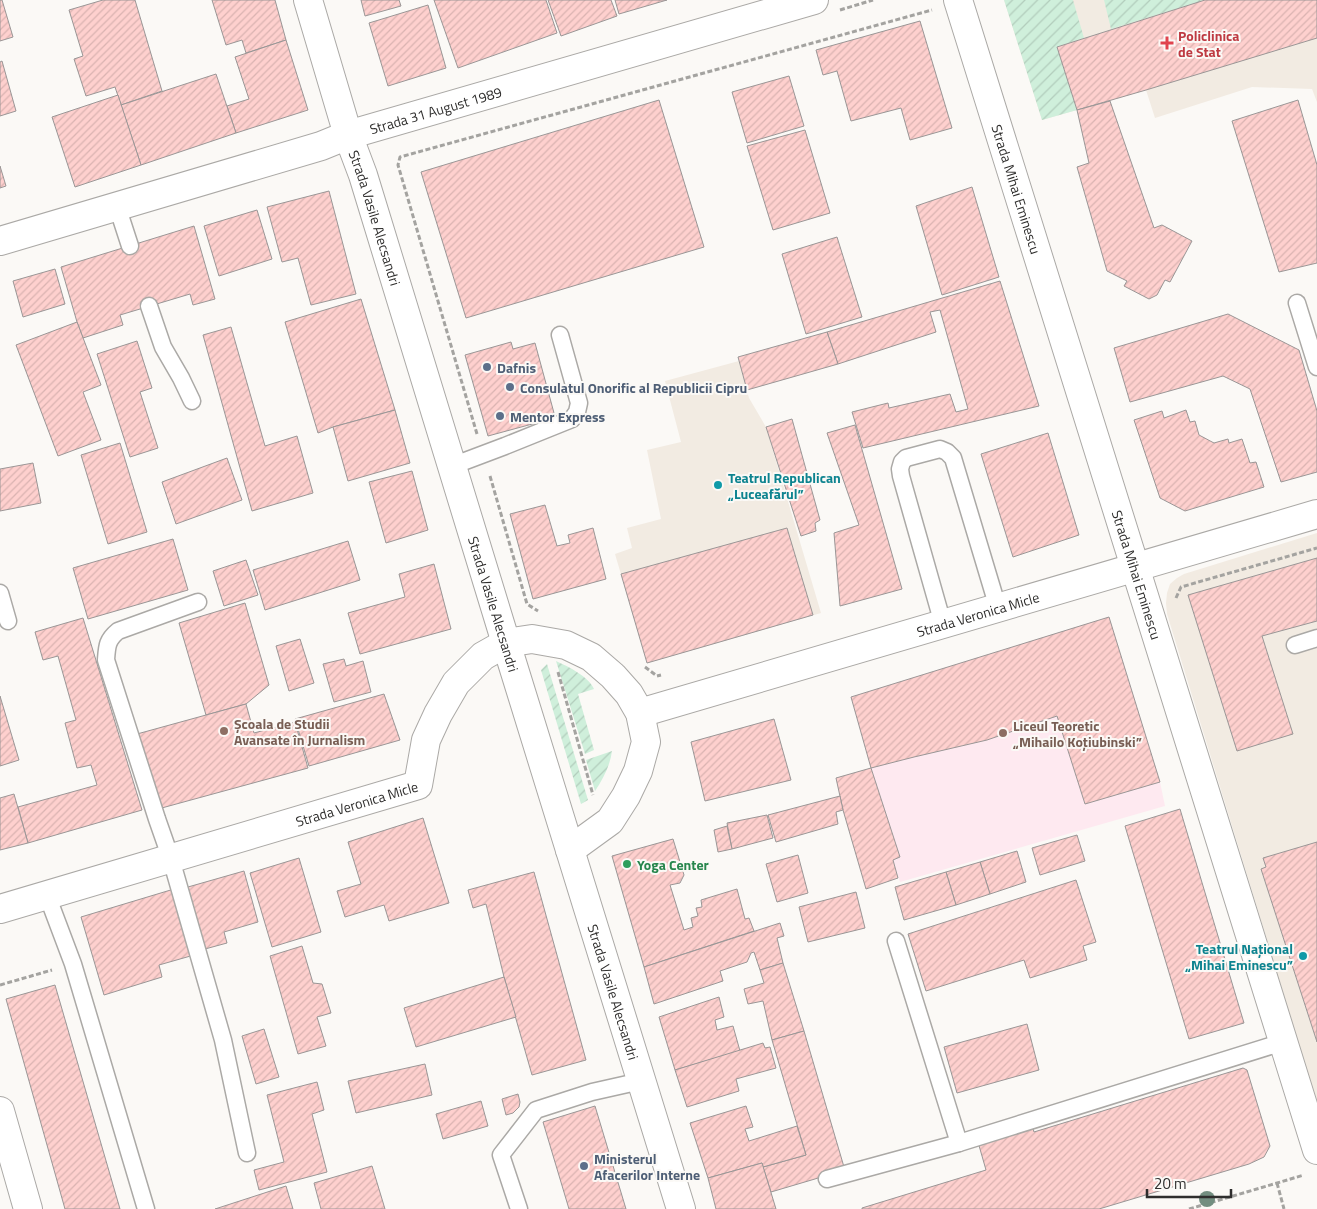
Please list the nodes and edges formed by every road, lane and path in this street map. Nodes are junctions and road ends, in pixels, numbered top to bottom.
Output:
1 (308, 0) edge
2 (814, 0) edge
3 (946, 5) edge
4 (348, 135) junction
5 (118, 206) junction
6 (0, 240) edge
7 (130, 246) dead end
8 (1297, 303) dead end
9 (149, 306) dead end
10 (560, 335) dead end
11 (1317, 367) edge
12 (192, 401) dead end
13 (483, 454) junction
14 (452, 466) junction
15 (1317, 514) edge
16 (1317, 548) edge
17 (1135, 567) junction
18 (0, 592) edge
19 (1176, 598) dead end
20 (198, 602) dead end
21 (998, 608) junction
22 (8, 621) dead end
23 (943, 624) junction
24 (1317, 638) edge
25 (549, 642) junction
26 (506, 644) junction
27 (1295, 645) dead end
28 (642, 665) dead end
29 (657, 676) dead end
30 (640, 713) junction
31 (602, 827) junction
32 (570, 850) junction
33 (171, 859) junction
34 (47, 895) junction
35 (0, 909) edge
36 (896, 941) dead end
37 (72, 964) junction
38 (0, 985) edge
39 (1283, 1042) junction
40 (641, 1081) junction
41 (2, 1126) edge
42 (959, 1143) junction
43 (247, 1153) dead end
44 (1311, 1162) edge
45 (827, 1179) dead end
46 (1277, 1183) junction
47 (28, 1209) edge
48 (146, 1209) edge
49 (519, 1209) edge
50 (681, 1209) edge
51 (1189, 1209) edge
52 (1284, 1209) edge

1 - 4 street, Strada Vasile Alecsandri
2 - 4 street, Strada 31 August 1989
3 - 13 path
3 - 17 street, Strada Mihai Eminescu
4 - 5 street, Strada 31 August 1989
4 - 14 street, Strada Vasile Alecsandri
5 - 6 street, Strada 31 August 1989
5 - 7 lane
8 - 11 lane
9 - 12 lane
10 - 13 lane
13 - 14 lane
13 - 25 path
14 - 26 street, Strada Vasile Alecsandri
15 - 17 street, Strada Veronica Micle
16 - 19 path
17 - 21 street, Strada Veronica Micle
17 - 39 street, Strada Mihai Eminescu
18 - 22 lane
20 - 33 lane
21 - 23 street, Strada Veronica Micle
21 - 23 lane
23 - 30 street, Strada Veronica Micle
24 - 27 lane
25 - 26 street, Strada Veronica Micle
25 - 30 street, Strada Veronica Micle
25 - 31 path
26 - 32 street, Strada Vasile Alecsandri
26 - 33 street, Strada Veronica Micle
28 - 29 path
30 - 31 street, Strada Veronica Micle
31 - 32 street, Strada Veronica Micle
32 - 40 street, Strada Vasile Alecsandri
33 - 34 street, Strada Veronica Micle
33 - 43 lane
34 - 35 street, Strada Veronica Micle
34 - 37 lane
36 - 42 lane
37 - 38 path
37 - 48 lane
39 - 42 lane
39 - 44 street, Strada Mihai Eminescu
40 - 49 lane
40 - 50 street, Strada Vasile Alecsandri
41 - 47 street
42 - 45 lane
44 - 46 path
46 - 51 path
46 - 52 path

